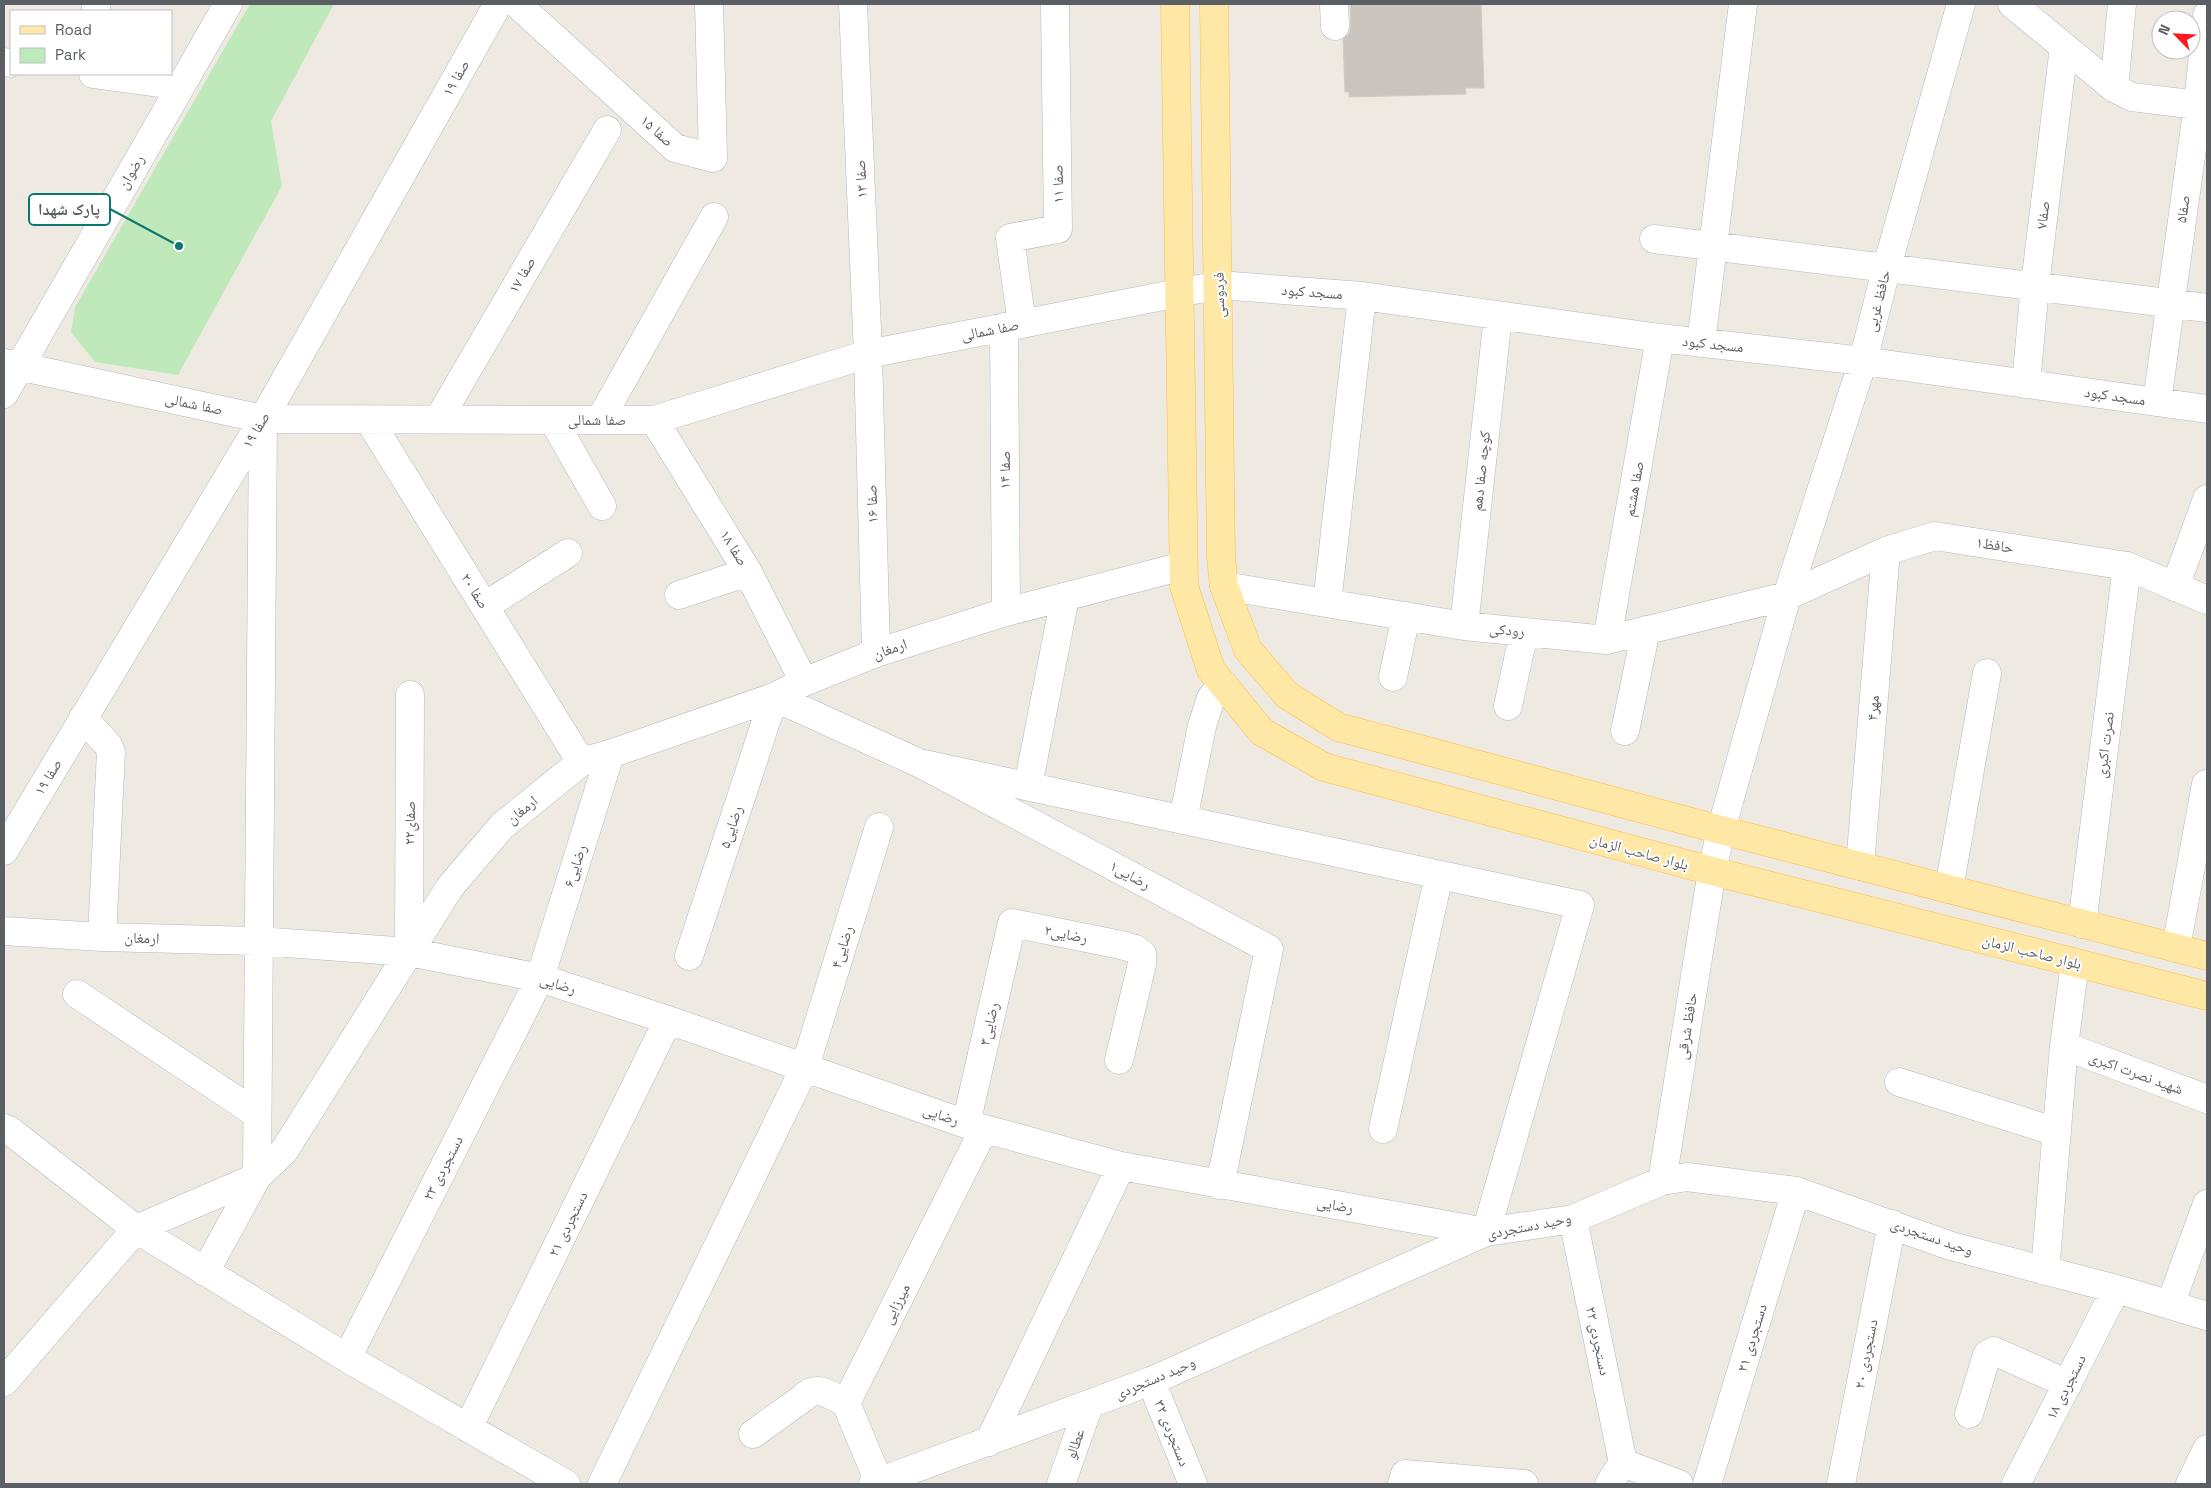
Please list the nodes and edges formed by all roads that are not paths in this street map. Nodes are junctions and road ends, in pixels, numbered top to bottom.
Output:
1 (228, 4) edge
2 (498, 4) edge
3 (517, 4) edge
4 (709, 4) edge
5 (853, 4) edge
6 (1055, 4) edge
7 (1175, 4) edge
8 (1214, 4) edge
9 (1743, 4) edge
10 (1961, 4) edge
11 (2012, 4) edge
12 (2122, 4) edge
13 (2207, 16) edge
14 (2064, 47) junction
15 (99, 75) edge
16 (181, 86) junction
17 (2114, 88) junction
18 (2202, 106) edge
19 (607, 130) dead end
20 (714, 217) dead end
21 (1654, 239) dead end
22 (1714, 247) junction
23 (1886, 270) junction
24 (1219, 285) junction
25 (2035, 286) junction
26 (1181, 293) junction
27 (1362, 296) junction
28 (2170, 303) junction
29 (2207, 308) edge
30 (1498, 316) junction
31 (1013, 326) junction
32 (1660, 338) junction
33 (1702, 343) junction
34 (868, 354) junction
35 (1863, 361) junction
36 (12, 365) edge
37 (2026, 384) junction
38 (4, 394) edge
39 (2157, 402) junction
40 (2207, 408) edge
41 (263, 419) junction
42 (369, 420) junction
43 (438, 420) junction
44 (552, 420) junction
45 (600, 420) junction
46 (654, 420) junction
47 (2207, 499) edge
48 (602, 506) dead end
49 (1886, 550) junction
50 (568, 553) dead end
51 (1183, 566) junction
52 (2127, 566) junction
53 (748, 572) junction
54 (1224, 586) junction
55 (2174, 587) junction
56 (679, 595) dead end
57 (1787, 596) junction
58 (1065, 597) junction
59 (2207, 600) edge
60 (1327, 603) junction
61 (485, 606) junction
62 (1006, 612) junction
63 (1406, 616) junction
64 (1464, 626) junction
65 (1646, 630) junction
66 (1524, 632) junction
67 (1607, 640) junction
68 (876, 653) junction
69 (1987, 673) dead end
70 (1394, 677) dead end
71 (804, 682) junction
72 (1223, 684) junction
73 (410, 695) dead end
74 (774, 697) junction
75 (1508, 706) dead end
76 (83, 718) junction
77 (1625, 731) dead end
78 (610, 754) junction
79 (581, 762) junction
80 (918, 763) junction
81 (2206, 784) dead end
82 (1028, 786) junction
83 (1183, 820) junction
84 (879, 827) dead end
85 (1721, 830) junction
86 (4, 851) edge
87 (1860, 866) junction
88 (1712, 872) junction
89 (1438, 875) junction
90 (1949, 889) junction
91 (1012, 923) joint
92 (2082, 924) junction
93 (4, 931) edge
94 (102, 937) junction
95 (259, 942) junction
96 (2176, 948) junction
97 (409, 952) junction
98 (689, 956) dead end
99 (2207, 956) edge
100 (2076, 963) junction
101 (540, 978) junction
102 (77, 994) dead end
103 (2207, 996) edge
104 (668, 1020) junction
105 (2064, 1046) junction
106 (1119, 1060) dead end
107 (805, 1067) junction
108 (1899, 1082) dead end
109 (2207, 1098) edge
110 (257, 1114) junction
111 (975, 1126) junction
112 (4, 1128) edge
113 (1383, 1129) dead end
114 (2057, 1132) junction
115 (1121, 1166) junction
116 (257, 1177) junction
117 (1662, 1181) junction
118 (1220, 1185) junction
119 (1796, 1191) junction
120 (2207, 1204) edge
121 (1573, 1219) junction
122 (1892, 1224) junction
123 (136, 1228) junction
124 (1486, 1232) junction
125 (2045, 1271) junction
126 (205, 1272) junction
127 (2116, 1289) junction
128 (2170, 1305) junction
129 (2207, 1316) edge
130 (347, 1358) junction
131 (1151, 1381) junction
132 (4, 1382) edge
133 (2068, 1384) junction
134 (846, 1403) junction
135 (1089, 1405) junction
136 (1969, 1414) dead end
137 (468, 1428) junction
138 (753, 1434) dead end
139 (989, 1442) junction
140 (2207, 1449) edge
141 (1616, 1474) edge
142 (1403, 1479) edge
143 (876, 1483) edge
144 (2192, 1483) edge
145 (566, 1484) edge
146 (602, 1484) edge
147 (1061, 1484) edge
148 (1193, 1484) edge
149 (1524, 1484) edge
150 (1679, 1484) edge
151 (1708, 1484) edge
152 (1841, 1484) edge
153 (2016, 1484) edge

1 - 16 street, رضوان
2 - 41 street, صفا ۱۹
3 - 4 street, صفا ۱۵
5 - 34 street, صفا ۱۳
6 - 31 street, صفا ۱۱
7 - 26 main road
8 - 24 main road, فردوسی
9 - 22 street
10 - 23 street, حافظ غربی
11 - 14 street
12 - 17 street
13 - 18 street, صفا۵
14 - 17 street
14 - 25 street, صفا۷
15 - 16 street
16 - 36 street, رضوان
17 - 18 street
18 - 28 street, صفا۵
19 - 43 street, صفا ۱۷
20 - 45 street
21 - 22 street
22 - 23 street
22 - 33 street
23 - 25 street
23 - 35 street, حافظ غربی
24 - 26 street, مسجد کبود
24 - 27 street, مسجد کبود
24 - 54 main road, فردوسی
25 - 28 street
25 - 37 street, صفا۷
26 - 31 street, صفا شمالی
26 - 51 main road
27 - 30 street, مسجد کبود
27 - 60 street
28 - 29 street
28 - 39 street, صفا۵
30 - 32 street, مسجد کبود
30 - 64 street, کوچه صفا دهم
31 - 34 street, صفا شمالی
31 - 62 street, صفا ۱۴
32 - 33 street, مسجد کبود
32 - 67 street, صفا هشتم
33 - 35 street, مسجد کبود
34 - 46 street, صفا شمالی
34 - 68 street, صفا ۱۶
35 - 37 street, مسجد کبود
35 - 57 street, حافظ غربی
36 - 38 street, رضوان
36 - 41 street, صفا شمالی
37 - 39 street, مسجد کبود
39 - 40 street, مسجد کبود
41 - 42 street, صفا شمالی
41 - 76 street, صفا ۱۹
41 - 95 street
42 - 43 street, صفا شمالی
42 - 61 street, صفا ۲۰
43 - 44 street, صفا شمالی
44 - 45 street, صفا شمالی
44 - 48 street
45 - 46 street, صفا شمالی
46 - 53 street, صفا ۱۸
47 - 55 street
49 - 52 street, حافظ۱
49 - 57 street, حافظ۱
49 - 87 street, مهر۴
50 - 61 street
51 - 58 street, ارمغان
51 - 72 main road, بلوار صاحب الزمان
52 - 55 street, حافظ۱
52 - 92 street, نصرت اکبری
53 - 56 street
53 - 71 street, صفا ۱۸
54 - 60 street, رودکی
54 - 85 main road
55 - 59 street, حافظ۱
57 - 65 street, رودکی
57 - 85 street
58 - 62 street, ارمغان
58 - 82 street
60 - 63 street, رودکی
61 - 79 street, صفا ۲۰
62 - 68 street, ارمغان
63 - 64 street, رودکی
63 - 70 street
64 - 66 street, رودکی
65 - 67 street, رودکی
65 - 77 street
66 - 67 street, رودکی
66 - 75 street
68 - 71 street, ارمغان
69 - 90 street
71 - 74 street, ارمغان
72 - 83 street
72 - 88 main road, بلوار صاحب الزمان
73 - 97 street, صفای۲۲
74 - 78 street, ارمغان
74 - 80 street, رضایی۱
74 - 98 street, رضایی۵
76 - 86 street, صفا ۱۹
76 - 94 street
78 - 79 street, ارمغان
78 - 101 street, رضایی۶
79 - 97 street, ارمغان
80 - 82 street
80 - 118 street, رضایی۱
81 - 96 street
82 - 83 street
83 - 89 street
84 - 107 street, رضایی۴
85 - 87 main road
85 - 88 street, حافظ شرقی
87 - 90 main road
88 - 100 main road, بلوار صاحب الزمان
88 - 117 street, حافظ شرقی
89 - 113 street
89 - 124 street
90 - 92 main road
91 - 106 street, رضایی۲
91 - 111 street, رضایی۳
92 - 96 main road
93 - 94 street, ارمغان
94 - 95 street, ارمغان
95 - 97 street, ارمغان
95 - 110 street
96 - 99 main road
97 - 101 street, رضایی
97 - 116 street
100 - 103 main road, بلوار صاحب الزمان
100 - 105 street
101 - 104 street, رضایی
101 - 130 street, دستجردی ۲۳
102 - 110 street
104 - 107 street, رضایی
104 - 137 street, دستجردی ۲۱
105 - 109 street, شهید نصرت اکبری
105 - 114 street
107 - 111 street, رضایی
107 - 146 street, رضایی۴
108 - 114 street
110 - 116 street
111 - 115 street, رضایی
111 - 134 street, میرزایی
112 - 123 street
114 - 125 street
115 - 118 street, رضایی
115 - 139 street
116 - 123 street
116 - 126 street
117 - 119 street, وحید دستجردی
117 - 121 street, وحید دستجردی
118 - 124 street, رضایی
119 - 122 street, وحید دستجردی
119 - 151 street, دستجردی ۲۱
120 - 128 street
121 - 124 street, وحید دستجردی
121 - 141 street, دستجردی ۲۲
122 - 125 street, وحید دستجردی
122 - 152 street, دستجردی ۲۰
123 - 126 street
123 - 132 street
124 - 131 street, وحید دستجردی
125 - 127 street, وحید دستجردی
126 - 130 street
127 - 128 street, وحید دستجردی
127 - 133 street, دستجردی ۱۸
128 - 129 street, وحید دستجردی
130 - 137 street
131 - 135 street, وحید دستجردی
131 - 148 street, دستجردی ۳۲
133 - 136 street
133 - 153 street, دستجردی ۱۸
134 - 138 street
134 - 143 street
135 - 139 street, وحید دستجردی
135 - 147 street, عطالو
137 - 145 street
139 - 143 street, وحید دستجردی
140 - 144 street
141 - 150 street
142 - 149 street

